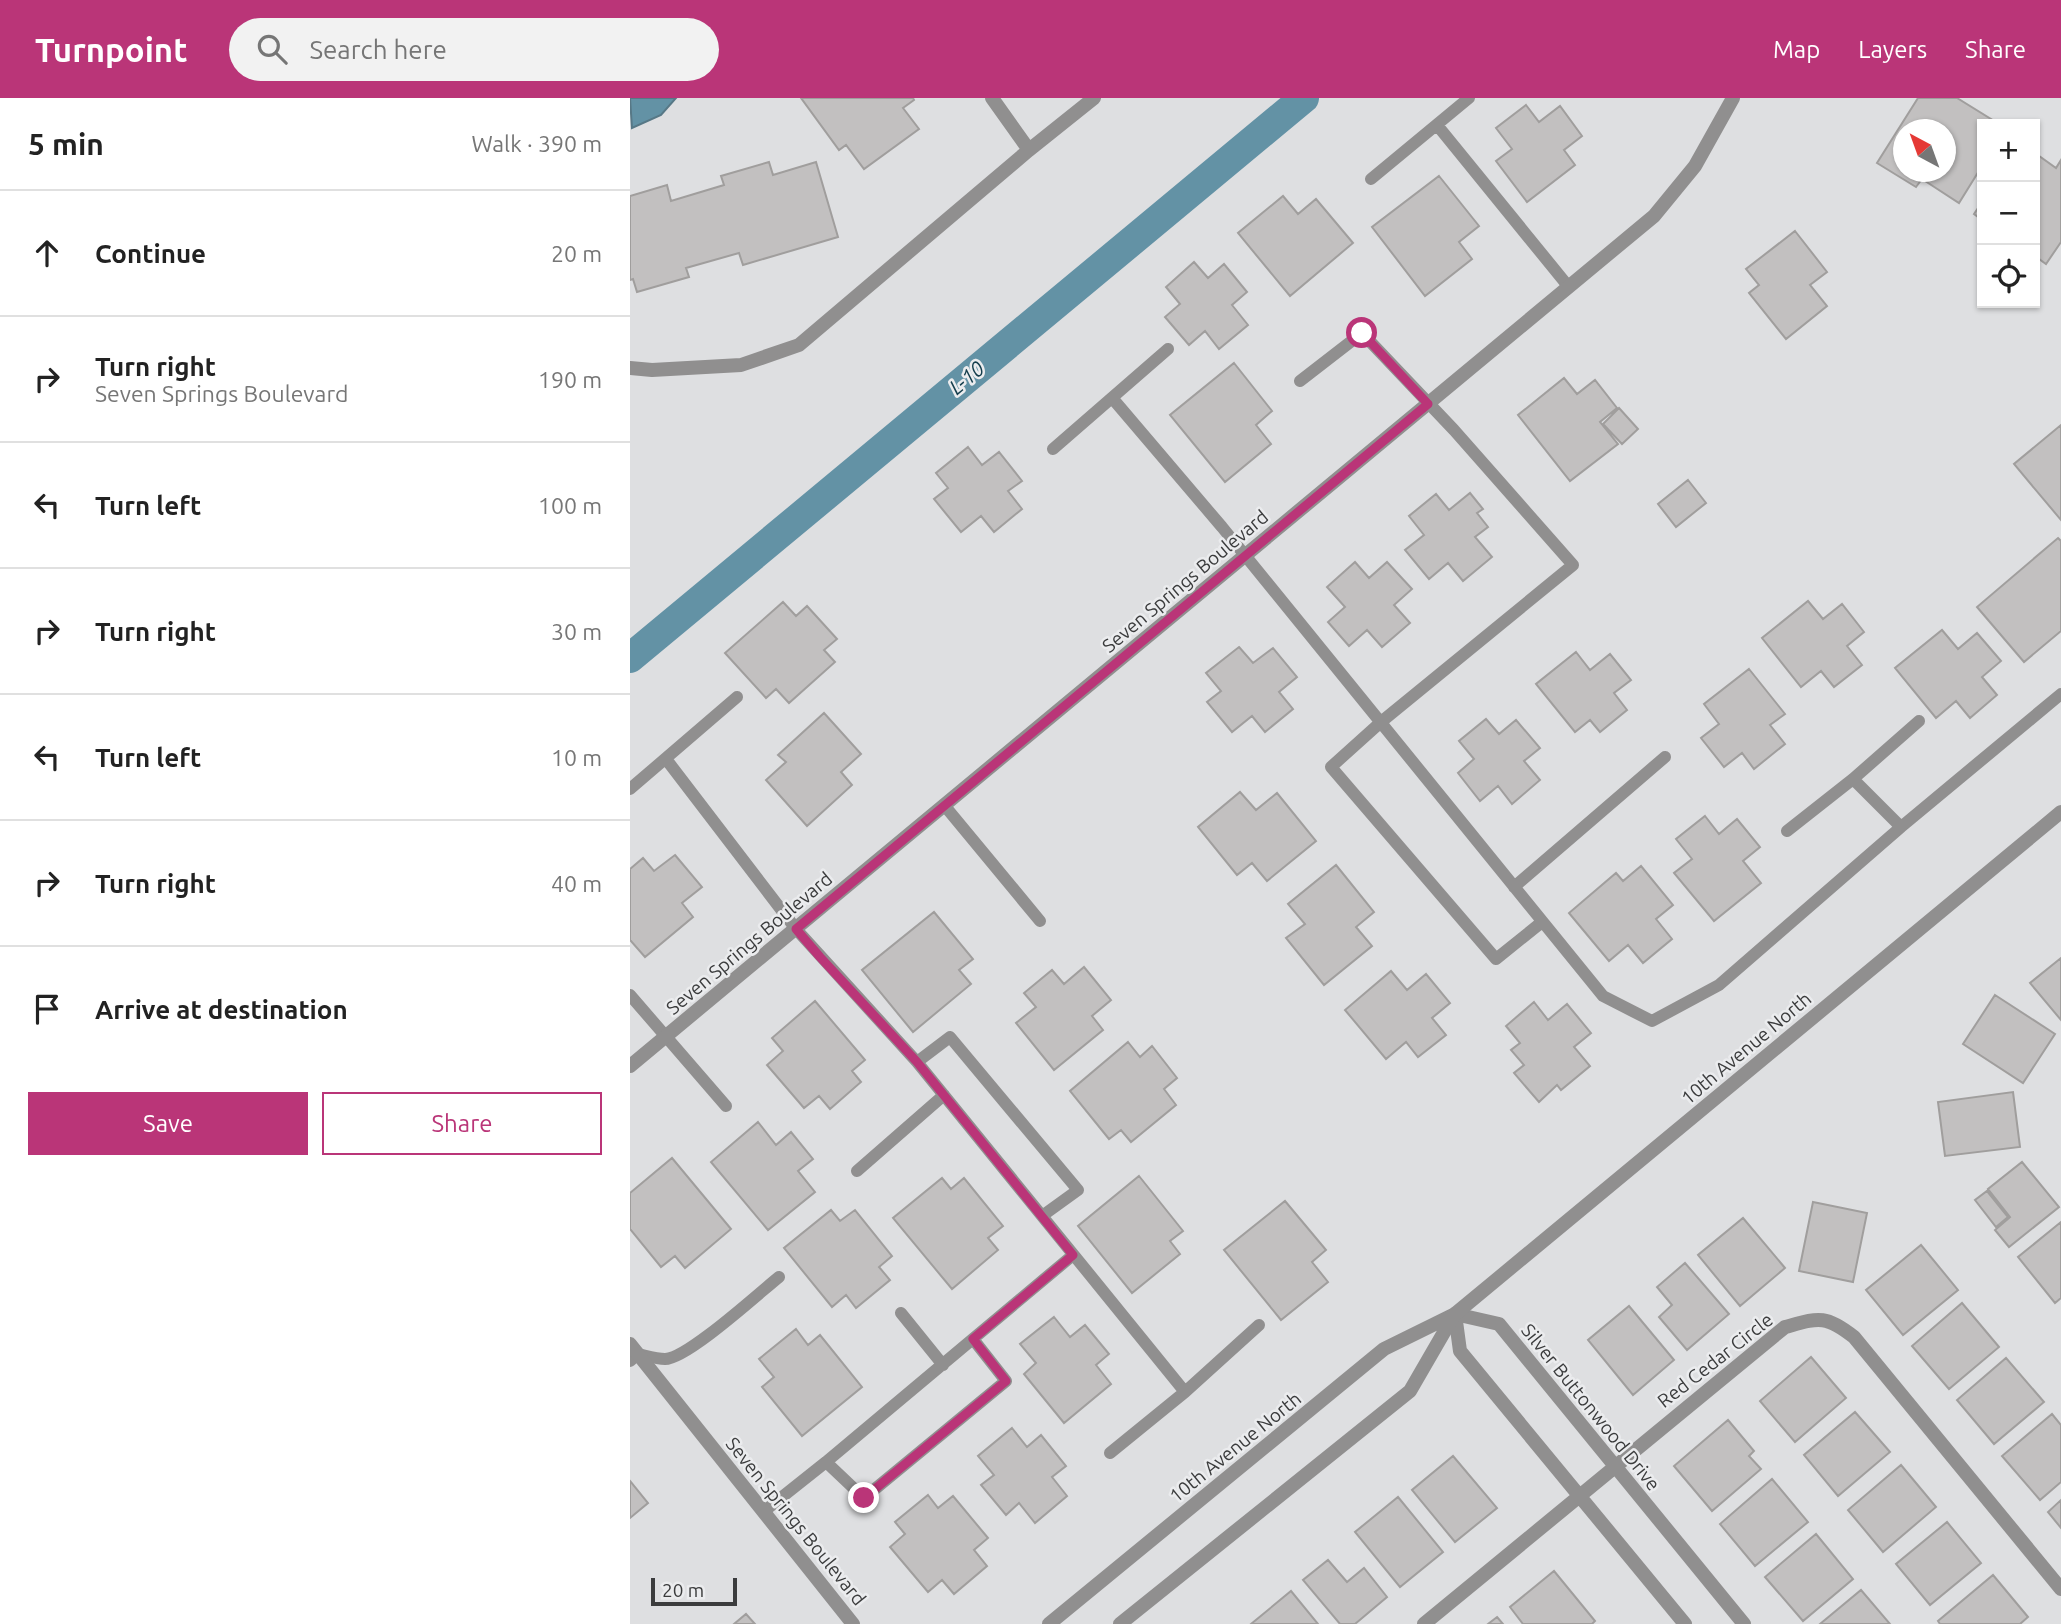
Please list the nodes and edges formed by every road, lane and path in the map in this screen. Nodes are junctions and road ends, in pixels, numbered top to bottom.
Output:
1 (992, 98) edge
2 (1094, 98) edge
3 (1469, 98) edge
4 (1733, 98) edge
5 (1437, 125) junction
6 (1029, 150) junction
7 (1371, 179) dead end
8 (1569, 286) junction
9 (1168, 349) dead end
10 (630, 368) edge
11 (1300, 381) dead end
12 (1113, 399) junction
13 (1428, 404) junction
14 (1053, 449) dead end
15 (1245, 555) junction
16 (2061, 694) edge
17 (737, 697) dead end
18 (1919, 721) dead end
19 (1381, 722) junction
20 (1665, 757) dead end
21 (666, 758) junction
22 (1853, 779) junction
23 (630, 789) edge
24 (944, 805) junction
25 (2061, 811) edge
26 (1901, 827) junction
27 (1787, 831) dead end
28 (1514, 887) junction
29 (1040, 921) dead end
30 (1542, 922) junction
31 (796, 929) junction
32 (630, 995) edge
33 (666, 1036) junction
34 (917, 1062) junction
35 (630, 1066) edge
36 (944, 1095) junction
37 (726, 1106) dead end
38 (857, 1171) dead end
39 (1042, 1216) junction
40 (1073, 1255) junction
41 (779, 1277) dead end
42 (901, 1313) dead end
43 (1455, 1314) junction
44 (1259, 1325) dead end
45 (973, 1339) junction
46 (633, 1353) edge
47 (943, 1365) junction
48 (1185, 1392) junction
49 (1110, 1454) dead end
50 (826, 1462) junction
51 (1614, 1466) junction
52 (1579, 1495) junction
53 (763, 1512) junction
54 (2061, 1589) edge
55 (853, 1624) edge
56 (1049, 1624) edge
57 (1120, 1624) edge
58 (1424, 1624) edge
59 (1685, 1624) edge
60 (1744, 1624) edge

1 - 6 street
2 - 6 street
3 - 5 lane
4 - 8 street, Seven Springs Boulevard
5 - 7 lane
5 - 8 lane
6 - 10 street
8 - 13 street, Seven Springs Boulevard
9 - 12 lane
11 - 13 lane
12 - 14 lane
12 - 15 lane
13 - 15 street, Seven Springs Boulevard
13 - 19 lane
15 - 19 lane
15 - 24 street, Seven Springs Boulevard
16 - 26 lane
17 - 21 lane
18 - 22 lane
19 - 28 lane
19 - 30 lane
20 - 28 lane
21 - 23 lane
21 - 31 lane
22 - 26 lane
22 - 27 lane
24 - 29 lane
24 - 31 street, Seven Springs Boulevard
25 - 43 street, 10th Avenue North
26 - 30 lane
28 - 30 lane
31 - 33 street, Seven Springs Boulevard
31 - 34 lane
32 - 33 lane
33 - 35 street, Seven Springs Boulevard
33 - 37 lane
34 - 36 lane
34 - 39 lane
36 - 38 lane
36 - 39 lane
39 - 40 lane
40 - 45 lane
40 - 48 lane
41 - 46 lane
42 - 47 lane
43 - 51 street, Silver Buttonwood Drive
43 - 52 street
43 - 56 street, 10th Avenue North
43 - 57 street, 10th Avenue North
44 - 48 lane
45 - 47 lane
45 - 50 lane
46 - 53 street, Seven Springs Boulevard
47 - 50 lane
48 - 49 lane
50 - 53 lane
51 - 52 street, Red Cedar Circle
51 - 54 street, Red Cedar Circle
51 - 60 street, Silver Buttonwood Drive
52 - 58 street, Red Cedar Circle
52 - 59 street
53 - 55 street, Seven Springs Boulevard

